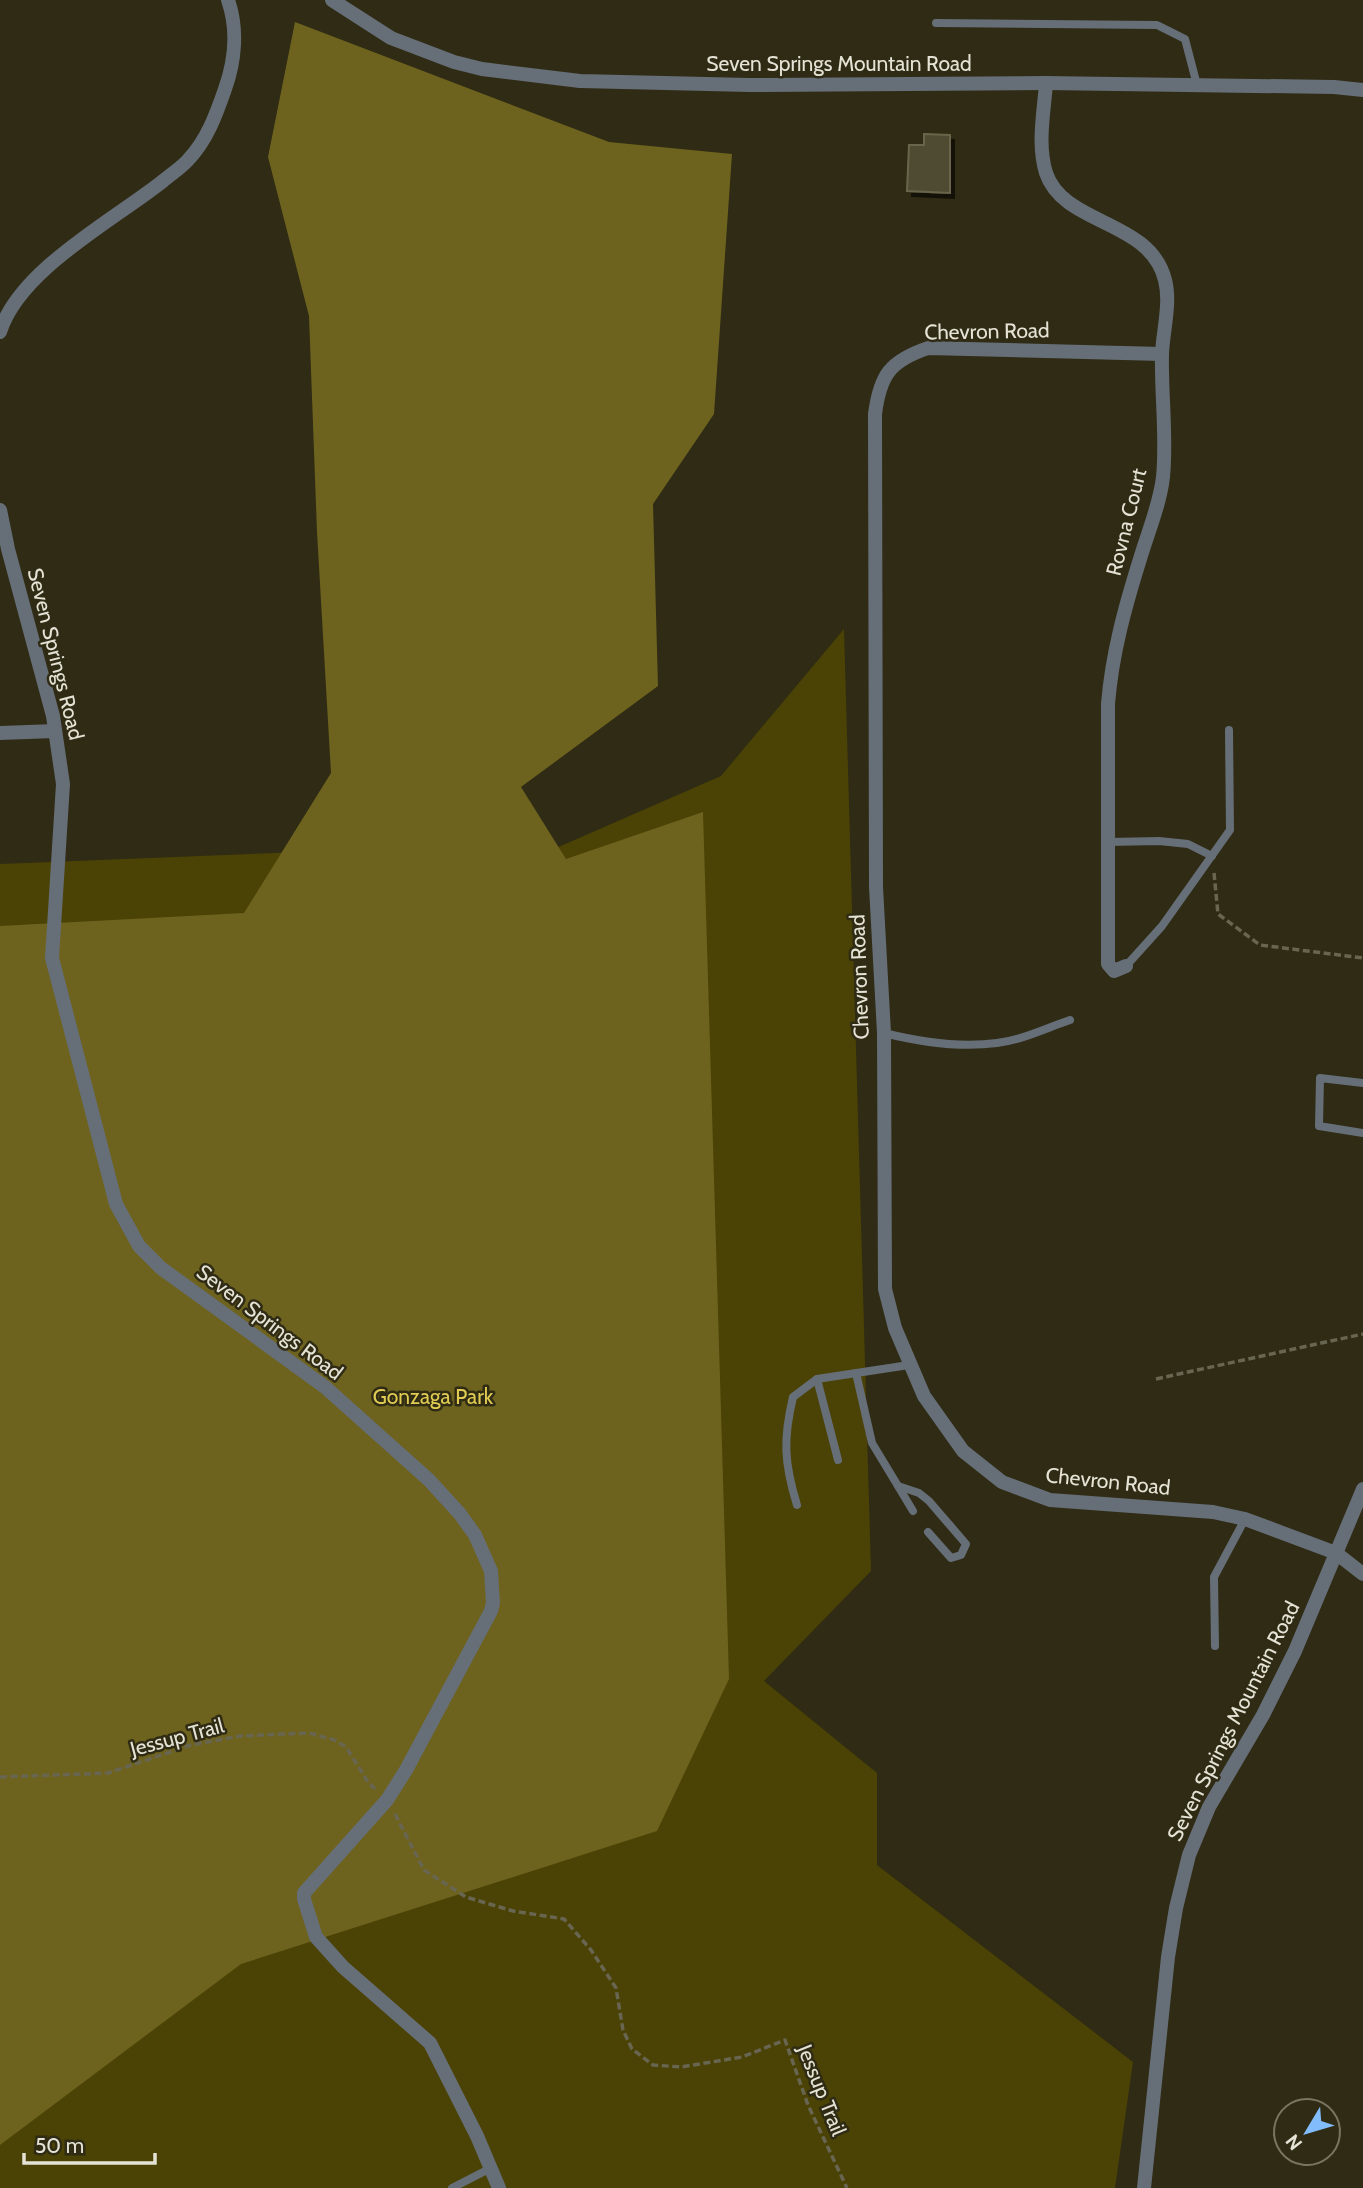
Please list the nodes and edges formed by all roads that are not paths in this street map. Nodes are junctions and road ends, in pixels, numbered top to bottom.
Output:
1 (229, 0) edge
2 (332, 0) edge
3 (936, 23) dead end
4 (1046, 83) junction
5 (1197, 85) junction
6 (1363, 90) edge
7 (0, 330) edge
8 (1162, 354) junction
9 (0, 510) edge
10 (1229, 730) dead end
11 (55, 731) junction
12 (0, 733) edge
13 (1108, 842) junction
14 (1212, 856) junction
15 (1126, 966) joint
16 (1070, 1020) dead end
17 (884, 1033) junction
18 (1363, 1083) edge
19 (1363, 1133) edge
20 (909, 1365) junction
21 (856, 1374) junction
22 (817, 1380) junction
23 (838, 1460) dead end
24 (898, 1486) junction
25 (1363, 1489) edge
26 (797, 1505) dead end
27 (913, 1511) dead end
28 (1245, 1519) junction
29 (928, 1532) dead end
30 (1336, 1553) junction
31 (1363, 1574) edge
32 (1215, 1646) dead end
33 (491, 2168) junction
34 (452, 2188) edge
35 (499, 2188) edge
36 (1144, 2188) edge

1 - 7 street
2 - 4 street, Seven Springs Mountain Road
3 - 5 lane
4 - 5 street, Seven Springs Mountain Road
4 - 8 street, Rovna Court
5 - 6 street, Seven Springs Mountain Road
8 - 13 street, Rovna Court
8 - 17 street, Chevron Road
9 - 11 street, Seven Springs Road
10 - 14 lane
11 - 12 street
11 - 33 street, Seven Springs Road
13 - 14 lane
13 - 15 street, Rovna Court
14 - 15 lane
16 - 17 lane
17 - 20 street, Chevron Road
18 - 19 lane
20 - 21 lane
20 - 28 street, Chevron Road
21 - 22 lane
21 - 24 lane
22 - 23 lane
22 - 26 lane
24 - 27 lane
24 - 29 lane
25 - 30 street, Seven Springs Mountain Road
28 - 30 street, Chevron Road
28 - 32 lane
30 - 31 street, Chevron Road
30 - 36 street, Seven Springs Mountain Road
33 - 34 lane
33 - 35 street, Seven Springs Road

